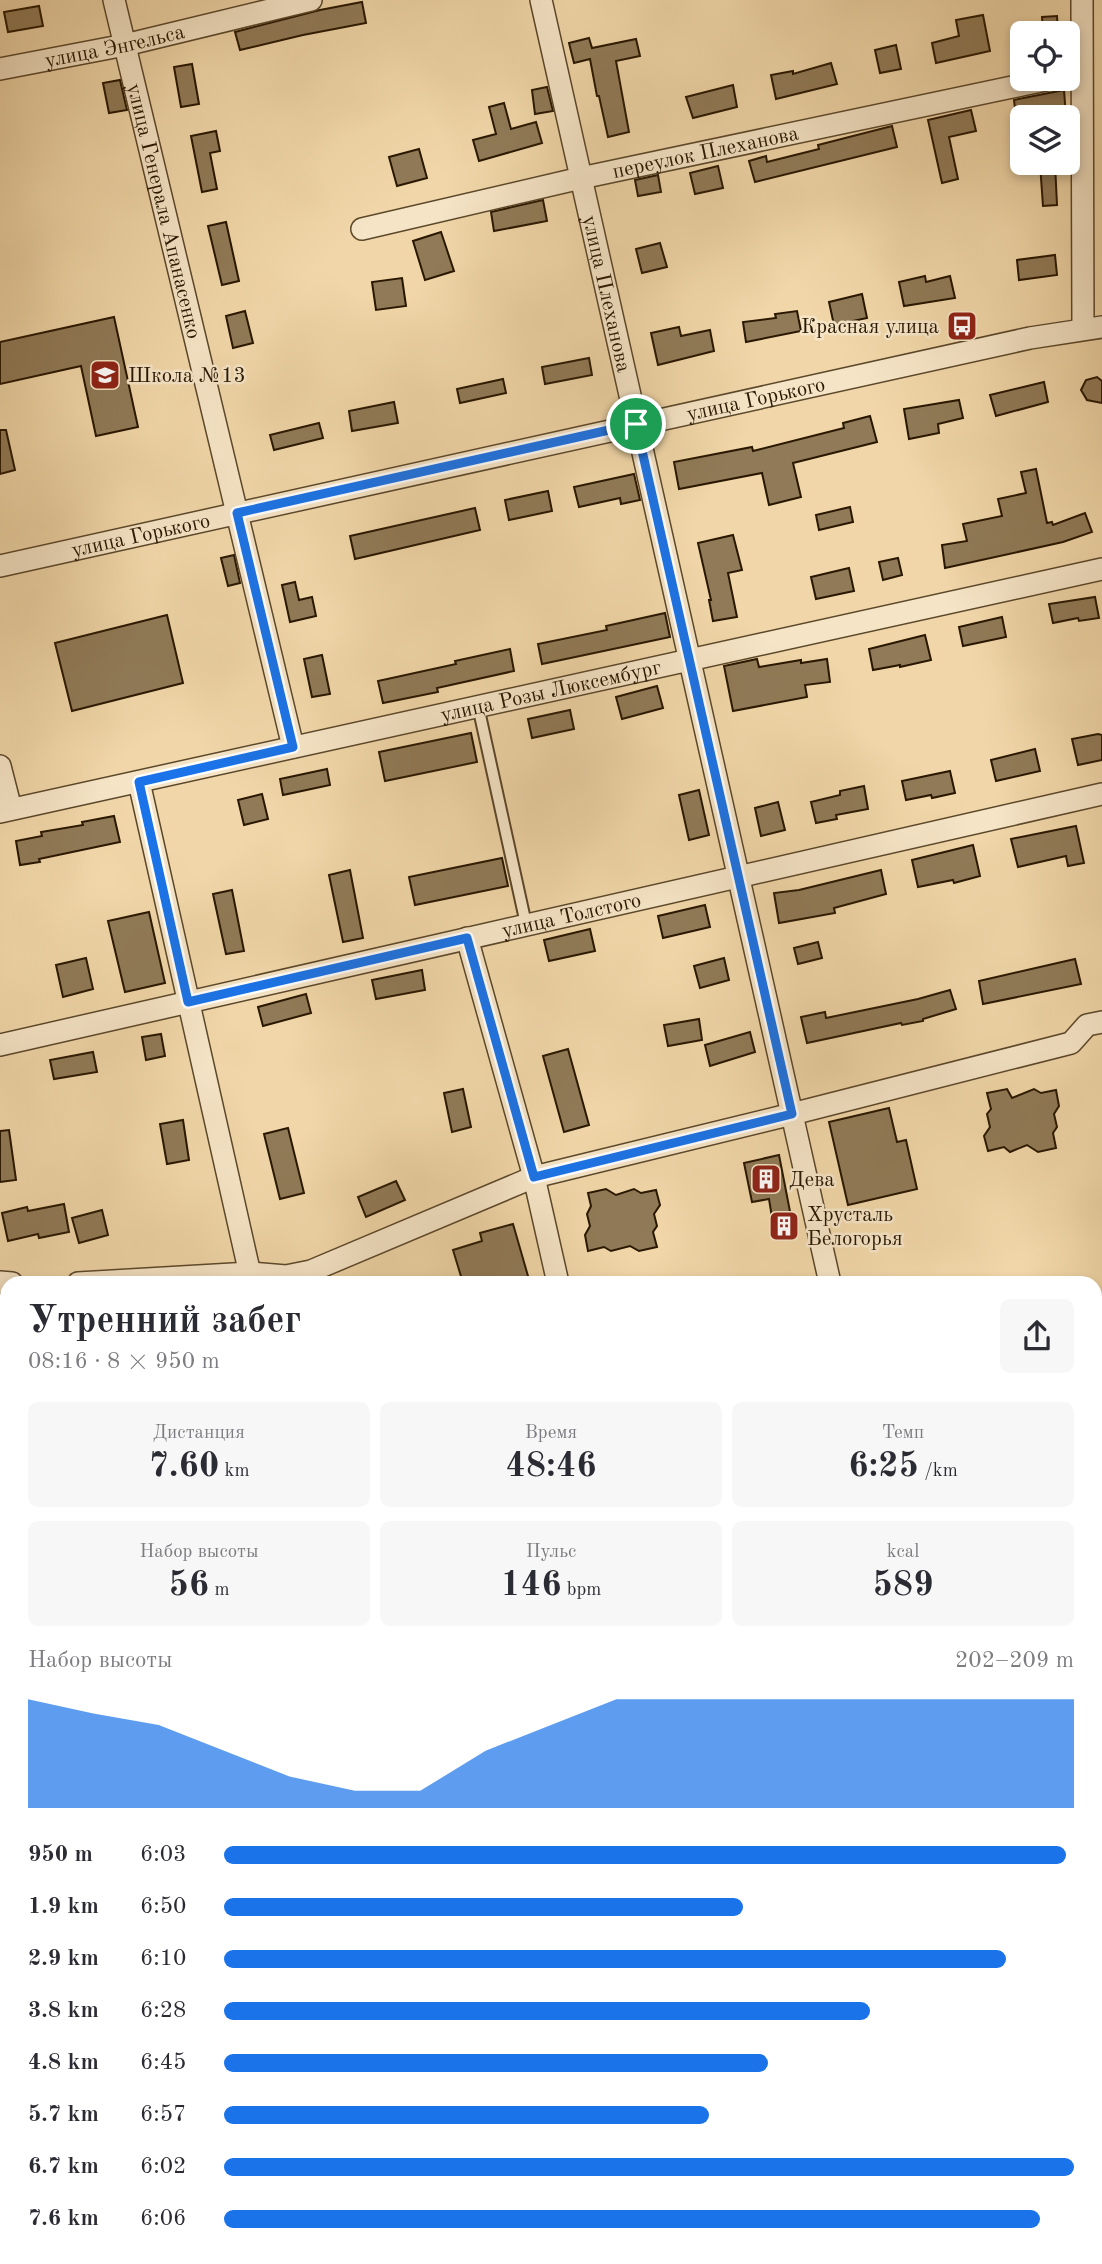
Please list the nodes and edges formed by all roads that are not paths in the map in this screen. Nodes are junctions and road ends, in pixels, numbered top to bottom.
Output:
1 (114, 0) edge
2 (311, 0) edge
3 (541, 0) edge
4 (1082, 0) edge
5 (1080, 21) edge
6 (125, 45) junction
7 (0, 69) edge
8 (1010, 87) edge
9 (1076, 91) edge
10 (580, 178) junction
11 (362, 229) dead end
12 (1093, 328) edge
13 (636, 424) junction
14 (237, 513) junction
15 (0, 566) edge
16 (1102, 569) edge
17 (689, 659) junction
18 (478, 706) junction
19 (293, 747) junction
20 (0, 766) edge
21 (139, 782) junction
22 (1102, 794) edge
23 (6, 811) edge
24 (738, 876) junction
25 (526, 924) junction
26 (467, 938) junction
27 (188, 1002) junction
28 (1102, 1022) edge
29 (0, 1045) edge
30 (792, 1114) junction
31 (534, 1177) junction
32 (251, 1276) edge
33 (286, 1276) edge
34 (556, 1276) edge
35 (828, 1276) edge

1 - 6 street, улица Генерала Апанасенко
2 - 6 street, улица Энгельса
3 - 10 street, улица Плеханова
4 - 5 street
6 - 7 street, улица Энгельса
6 - 14 street, улица Генерала Апанасенко
8 - 10 street, переулок Плеханова
9 - 12 street
10 - 11 street, переулок Плеханова
10 - 13 street, улица Плеханова
12 - 13 street, улица Горького
13 - 14 street, улица Горького
13 - 17 street, улица Плеханова
14 - 15 street, улица Горького
14 - 19 street, улица Генерала Апанасенко
16 - 17 street, улица Розы Люксембург
17 - 18 street, улица Розы Люксембург
17 - 24 street, улица Плеханова
18 - 19 street, улица Розы Люксембург
18 - 25 lane
19 - 21 street, улица Розы Люксембург
20 - 23 street
21 - 23 street, улица Розы Люксембург
21 - 27 street
22 - 24 street, улица Толстого
24 - 25 street, улица Толстого
24 - 30 street, улица Плеханова
25 - 26 street, улица Толстого
26 - 27 street, улица Толстого
26 - 31 street
27 - 29 street, улица Толстого
27 - 32 street
28 - 30 street
30 - 31 street
30 - 35 street, улица Плеханова
31 - 33 street
31 - 34 street

